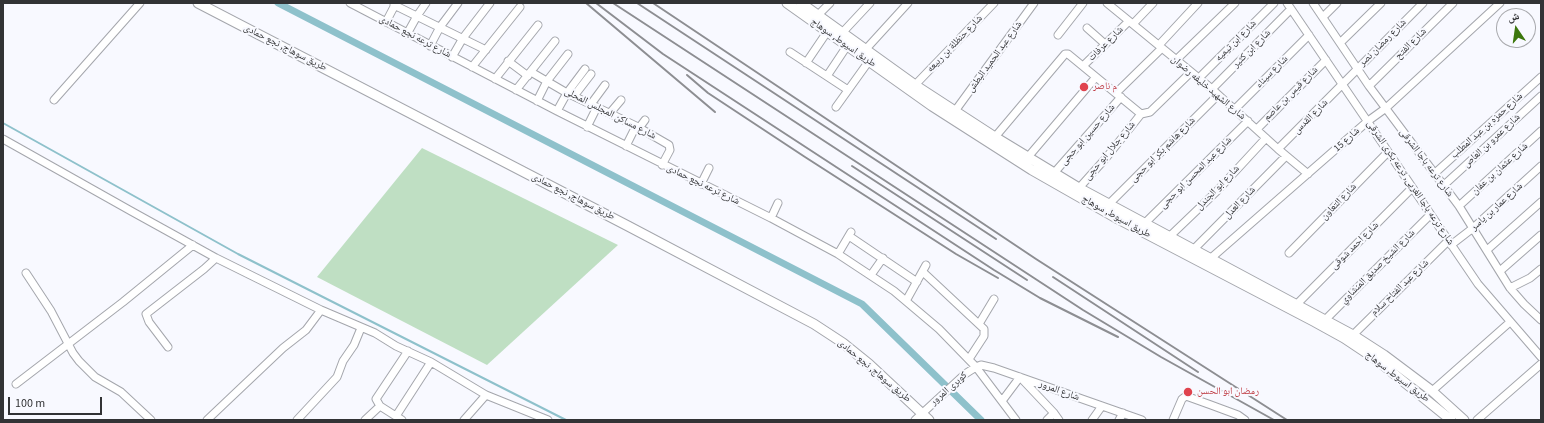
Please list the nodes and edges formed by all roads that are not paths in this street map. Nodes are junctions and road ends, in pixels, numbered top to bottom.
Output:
1 (140, 3) edge
2 (198, 3) edge
3 (350, 3) edge
4 (426, 3) edge
5 (458, 3) edge
6 (490, 3) edge
7 (787, 3) edge
8 (801, 3) edge
9 (830, 3) edge
10 (870, 3) edge
11 (908, 3) edge
12 (994, 3) edge
13 (1034, 3) edge
14 (1083, 3) edge
15 (1107, 3) edge
16 (1153, 3) edge
17 (1198, 3) edge
18 (1235, 3) edge
19 (1274, 3) edge
20 (1313, 3) edge
21 (1337, 3) edge
22 (1381, 3) edge
23 (1423, 3) edge
24 (1453, 3) edge
25 (1500, 3) edge
26 (395, 4) edge
27 (359, 5) edge
28 (520, 6) dead end
29 (1289, 6) edge
30 (818, 15) junction
31 (417, 16) junction
32 (1323, 17) junction
33 (386, 22) junction
34 (1131, 22) junction
35 (538, 25) dead end
36 (440, 27) junction
37 (1087, 28) dead end
38 (827, 32) junction
39 (842, 33) junction
40 (407, 34) junction
41 (1058, 35) dead end
42 (1309, 35) junction
43 (463, 38) junction
44 (554, 41) dead end
45 (1340, 43) junction
46 (1105, 44) junction
47 (430, 46) junction
48 (847, 46) junction
49 (1160, 46) junction
50 (866, 49) junction
51 (486, 50) junction
52 (790, 52) dead end
53 (568, 54) dead end
54 (452, 57) junction
55 (1176, 60) junction
56 (1326, 60) junction
57 (508, 61) junction
58 (869, 61) junction
59 (806, 63) junction
60 (1083, 66) junction
61 (472, 67) junction
62 (585, 69) dead end
63 (1358, 69) junction
64 (1190, 73) junction
65 (529, 74) junction
66 (591, 74) dead end
67 (827, 76) junction
68 (1096, 76) junction
69 (1541, 77) edge
70 (495, 79) junction
71 (1198, 79) junction
72 (547, 81) junction
73 (1342, 84) junction
74 (606, 85) dead end
75 (915, 85) junction
76 (1369, 86) junction
77 (1212, 89) junction
78 (516, 90) junction
79 (848, 90) junction
80 (570, 95) junction
81 (1118, 95) junction
82 (1218, 95) junction
83 (1541, 96) edge
84 (54, 100) dead end
85 (621, 100) dead end
86 (537, 101) junction
87 (594, 106) junction
88 (836, 107) dead end
89 (1386, 108) junction
90 (1235, 109) junction
91 (955, 111) junction
92 (557, 112) junction
93 (610, 114) junction
94 (1141, 114) junction
95 (644, 120) dead end
96 (1248, 121) junction
97 (1368, 121) junction
98 (587, 127) junction
99 (638, 127) junction
100 (1257, 129) junction
101 (1541, 131) edge
102 (995, 137) junction
103 (1266, 138) junction
104 (3, 139) edge
105 (626, 146) junction
106 (1278, 149) junction
107 (1388, 152) junction
108 (1286, 156) junction
109 (1028, 157) junction
110 (662, 165) junction
111 (1541, 166) edge
112 (1035, 167) junction
113 (709, 168) dead end
114 (1054, 174) junction
115 (1308, 174) junction
116 (1434, 174) junction
117 (701, 184) junction
118 (1443, 186) junction
119 (1079, 188) junction
120 (1412, 188) junction
121 (1541, 202) edge
122 (778, 203) dead end
123 (1108, 205) junction
124 (1458, 206) junction
125 (1430, 215) junction
126 (771, 218) junction
127 (1144, 224) junction
128 (1473, 228) junction
129 (1541, 235) edge
130 (1169, 237) junction
131 (1450, 243) junction
132 (193, 245) junction
133 (1193, 250) junction
134 (1487, 250) junction
135 (1289, 253) dead end
136 (838, 254) junction
137 (216, 258) junction
138 (883, 258) junction
139 (1210, 259) junction
140 (1541, 270) edge
141 (1500, 271) junction
142 (26, 274) dead end
143 (871, 276) junction
144 (917, 282) junction
145 (1510, 288) junction
146 (1266, 292) junction
147 (994, 299) dead end
148 (906, 301) junction
149 (1297, 304) junction
150 (321, 310) junction
151 (1532, 312) junction
152 (1541, 314) edge
153 (1326, 319) junction
154 (1541, 320) edge
155 (1510, 322) junction
156 (979, 324) junction
157 (361, 328) junction
158 (1353, 334) junction
159 (68, 344) junction
160 (168, 347) dead end
161 (408, 350) junction
162 (1541, 357) edge
163 (969, 359) junction
164 (431, 362) junction
165 (1541, 364) edge
166 (976, 367) junction
167 (1403, 374) junction
168 (1020, 377) junction
169 (16, 384) dead end
170 (1420, 388) junction
171 (1432, 391) junction
172 (486, 395) junction
173 (1002, 401) junction
174 (380, 406) junction
175 (1102, 406) junction
176 (922, 413) junction
177 (1054, 413) junction
178 (1124, 413) junction
179 (1237, 418) edge
180 (399, 419) edge
181 (151, 420) edge
182 (207, 420) edge
183 (297, 420) edge
184 (365, 420) edge
185 (464, 420) edge
186 (548, 420) edge
187 (915, 420) edge
188 (929, 420) edge
189 (1016, 420) edge
190 (1047, 420) edge
191 (1059, 420) edge
192 (1092, 420) edge
193 (1119, 420) edge
194 (1142, 420) edge
195 (1173, 420) edge
196 (1246, 420) edge
197 (1451, 420) edge
198 (1464, 420) edge
199 (1477, 420) edge

1 - 84 street
2 - 176 main road, طريق سوهاج, نجع حمادى
3 - 27 street, شارع ترعه نجع حمادى
4 - 31 street
5 - 36 street
6 - 43 street
7 - 38 main road, طريق اسيوط, سوهاج
8 - 30 main road, طريق اسيوط, سوهاج
9 - 30 street
10 - 39 street
11 - 50 street
12 - 75 street, شارع حنظلة بن ربيعه
13 - 91 street, شارع عبد الحميد البطش
14 - 41 street
15 - 34 street, شارع الشهيد خليفه رضوان
16 - 34 street, شارع عرفات
17 - 49 street, شارع حسين ابو حجى
18 - 55 street
19 - 71 street, شارع ابن تيميه
20 - 32 street, شارع ترعه باجا الشرقى
21 - 32 street
22 - 45 street
23 - 63 street, شارع رمضان نصر
24 - 76 street, شارع الفتح
25 - 89 street, شارع 15
26 - 31 street
26 - 33 street
27 - 33 street, شارع ترعه نجع حمادى
28 - 51 street
29 - 42 street, شارع ترعه باجا الغربى, ترعه بكرى الشرقى
29 - 77 street, شارع ابن كثير
30 - 39 main road, طريق اسيوط, سوهاج
31 - 36 street
31 - 40 street
32 - 45 street, شارع ترعه باجا الشرقى
33 - 40 street, شارع ترعه نجع حمادى
34 - 46 street, شارع عرفات
34 - 49 street, شارع الشهيد خليفه رضوان
35 - 57 street
36 - 43 street
36 - 47 street
37 - 46 street
38 - 48 main road, طريق اسيوط, سوهاج
38 - 59 street
39 - 50 main road, طريق اسيوط, سوهاج
40 - 47 street, شارع ترعه نجع حمادى
42 - 56 street, شارع ترعه باجا الغربى, ترعه بكرى الشرقى
42 - 90 street, شارع سيناء
43 - 51 street
43 - 54 street
44 - 65 street
45 - 63 street, شارع ترعه باجا الشرقى
46 - 60 street, شارع عرفات
47 - 54 street, شارع ترعه نجع حمادى
48 - 58 main road, طريق اسيوط, سوهاج
48 - 67 street
49 - 55 street, شارع الشهيد خليفه رضوان
49 - 81 street, شارع حسين ابو حجى
50 - 75 main road, طريق اسيوط, سوهاج
51 - 61 street
52 - 59 street
53 - 72 street
54 - 61 street, شارع ترعه نجع حمادى
55 - 64 street, شارع الشهيد خليفه رضوان
56 - 73 street, شارع ترعه باجا الغربى, ترعه بكرى الشرقى
56 - 100 street, شارع قيس بن عاصم
57 - 65 street, شارع مساكن المجلس المحلى
57 - 70 street
58 - 79 street
58 - 112 main road, طريق اسيوط, سوهاج
59 - 67 street
60 - 68 street
60 - 102 street
61 - 70 street, شارع ترعه نجع حمادى
62 - 80 street
63 - 73 street, شارع رمضان نصر
63 - 76 street, شارع ترعه باجا الشرقى
64 - 71 street, شارع الشهيد خليفه رضوان
64 - 94 street
65 - 72 street, شارع مساكن المجلس المحلى
65 - 78 street
66 - 80 street
67 - 79 street
68 - 81 street
68 - 109 street
69 - 116 street, شارع حمزه بن عبد المطلب
70 - 78 street, شارع ترعه نجع حمادى
71 - 77 street, شارع الشهيد خليفه رضوان
72 - 80 street, شارع مساكن المجلس المحلى
72 - 86 street
73 - 97 street, شارع ترعه باجا الغربى, ترعه بكرى الشرقى
73 - 106 street, شارع القدس
74 - 87 street
75 - 91 main road, طريق اسيوط, سوهاج
76 - 89 street, شارع ترعه باجا الشرقى
77 - 82 street, شارع الشهيد خليفه رضوان
78 - 86 street, شارع ترعه نجع حمادى
79 - 88 street
80 - 87 street, شارع مساكن المجلس المحلى
80 - 92 street
81 - 94 street
81 - 114 street, شارع حسين ابو حجى
82 - 90 street, شارع الشهيد خليفه رضوان
82 - 123 street, شارع هاشم بكر ابو حجى
83 - 118 street, شارع عمرو بن العاص
85 - 93 street
86 - 92 street, شارع ترعه نجع حمادى
87 - 93 street, شارع مساكن المجلس المحلى
87 - 98 street
89 - 97 street, شارع 15
89 - 116 street, شارع ترعه باجا الشرقى
90 - 96 street, شارع الشهيد خليفه رضوان
91 - 102 main road, طريق اسيوط, سوهاج
92 - 98 street, شارع ترعه نجع حمادى
93 - 99 street, شارع مساكن المجلس المحلى
94 - 119 street, شارع جلال ابو حجى
95 - 99 street
96 - 100 street, شارع الشهيد خليفه رضوان
96 - 127 street, شارع عبد المحسن ابو حجى
97 - 107 street, شارع ترعه باجا الغربى, ترعه بكرى الشرقى
97 - 115 street, شارع 15
98 - 105 street, شارع ترعه نجع حمادى
99 - 105 street
99 - 110 street, شارع مساكن المجلس المحلى
100 - 103 street, شارع الشهيد خليفه رضوان
101 - 124 street, شارع عثمان بن عفان
102 - 109 main road, طريق اسيوط, سوهاج
103 - 106 street, شارع الشهيد خليفه رضوان
103 - 130 street, شارع ابو الجندل
104 - 132 street
105 - 110 street, شارع ترعه نجع حمادى
106 - 108 street, شارع الشهيد خليفه رضوان
107 - 120 street, شارع ترعه باجا الغربى, ترعه بكرى الشرقى
107 - 135 street, شارع التعاون
108 - 115 street, شارع الشهيد خليفه رضوان
108 - 133 street, شارع العدل
109 - 112 main road, طريق اسيوط, سوهاج
110 - 117 street, شارع ترعه نجع حمادى
111 - 128 street, شارع عمار بن ياسر
112 - 114 main road, طريق اسيوط, سوهاج
112 - 146 main road, طريق اسيوط, سوهاج
113 - 117 street
114 - 119 main road, طريق اسيوط, سوهاج
115 - 139 street, شارع 15
116 - 118 street, شارع ترعه باجا الشرقى
117 - 126 street, شارع ترعه نجع حمادى
118 - 124 street, شارع ترعه باجا الشرقى
119 - 123 main road, طريق اسيوط, سوهاج
120 - 125 street, شارع ترعه باجا الغربى, ترعه بكرى الشرقى
120 - 149 street, شارع احمد شوقى
121 - 134 street
122 - 126 street
123 - 127 main road, طريق اسيوط, سوهاج
124 - 128 street, شارع ترعه باجا الشرقى
125 - 131 street, شارع ترعه باجا الغربى, ترعه بكرى الشرقى
125 - 153 street, شارع الشيخ صديق المنشاوي
126 - 136 street, شارع ترعه نجع حمادى
127 - 130 main road, طريق اسيوط, سوهاج
128 - 131 street, شارع عمار بن ياسر
128 - 134 street, شارع ترعه باجا الشرقى
129 - 141 street
130 - 133 main road, طريق اسيوط, سوهاج
131 - 155 street, شارع ترعه باجا الغربى, ترعه بكرى الشرقى
131 - 158 street, شارع عبد الفتاح سلام
132 - 137 street
132 - 159 street
133 - 139 main road, طريق اسيوط, سوهاج
134 - 141 street, شارع ترعه باجا الشرقى
136 - 138 street
136 - 143 street, شارع ترعه نجع حمادى
137 - 150 street
137 - 160 street
138 - 143 street
138 - 144 street
139 - 146 main road, طريق اسيوط, سوهاج
140 - 145 street
141 - 145 street, شارع ترعه باجا الشرقى
142 - 159 street
143 - 148 street, شارع ترعه نجع حمادى
144 - 148 street
144 - 156 street
145 - 151 street, شارع ترعه باجا الشرقى
146 - 149 main road, طريق اسيوط, سوهاج
146 - 167 main road, طريق اسيوط, سوهاج
147 - 156 street
148 - 163 street, شارع ترعه نجع حمادى
149 - 153 main road, طريق اسيوط, سوهاج
150 - 157 street
150 - 182 street
151 - 152 street
151 - 154 street, شارع ترعه باجا الشرقى
153 - 158 main road, طريق اسيوط, سوهاج
155 - 162 street, شارع ترعه باجا الغربى, ترعه بكرى الشرقى
155 - 171 street
156 - 163 street
157 - 161 street
157 - 183 street
158 - 167 main road, طريق اسيوط, سوهاج
159 - 169 street
159 - 181 street
161 - 164 street
161 - 174 street
163 - 166 street, شارع ترعه نجع حمادى
164 - 172 street
164 - 180 street
165 - 199 street
166 - 168 street, شارع المرور
166 - 173 street, شارع ترعه نجع حمادى
166 - 176 street, كوبرى المرور
167 - 170 main road, طريق اسيوط, سوهاج
168 - 173 street
168 - 175 street, شارع المرور
168 - 177 street
170 - 171 main road, طريق اسيوط, سوهاج
170 - 197 main road, طريق اسيوط, سوهاج
171 - 198 main road, طريق اسيوط, سوهاج
172 - 185 street
172 - 186 street
173 - 189 street, شارع ترعه نجع حمادى
174 - 180 street
174 - 184 street
175 - 178 street, شارع المرور
175 - 192 street
176 - 187 street, كوبرى المرور
176 - 188 main road, طريق سوهاج, نجع حمادى
177 - 190 street
177 - 191 street
178 - 193 street
178 - 194 street, شارع المرور
179 - 195 street
179 - 196 street

